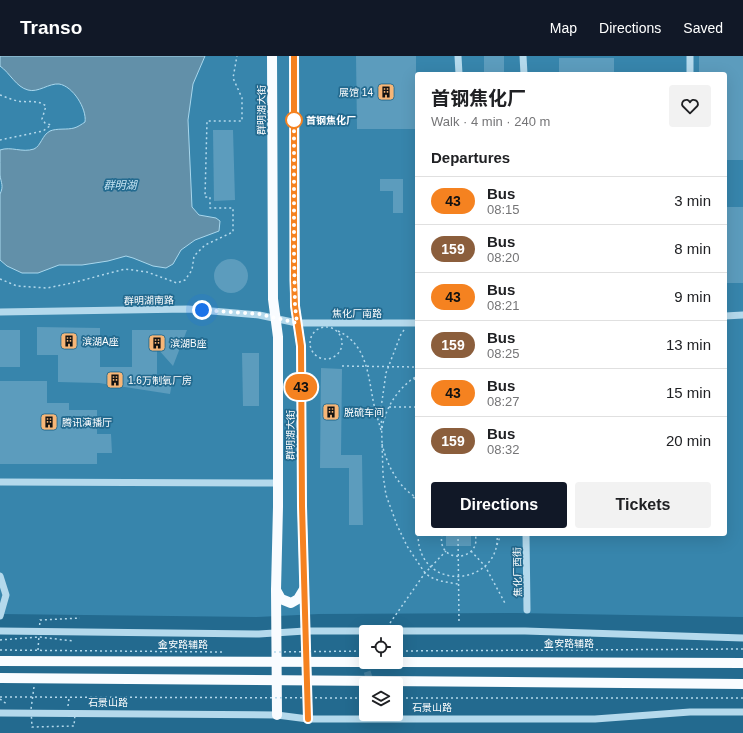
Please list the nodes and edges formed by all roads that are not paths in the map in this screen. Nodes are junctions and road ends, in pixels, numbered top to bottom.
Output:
1 (272, 56) edge
2 (294, 56) edge
3 (458, 56) edge
4 (523, 56) edge
5 (690, 56) edge
6 (458, 72) edge
7 (524, 72) edge
8 (690, 72) edge
9 (0, 312) edge
10 (743, 314) edge
11 (727, 316) edge
12 (276, 318) junction
13 (297, 323) junction
14 (415, 323) edge
15 (0, 482) edge
16 (279, 484) junction
17 (526, 536) edge
18 (0, 576) edge
19 (304, 589) junction
20 (276, 590) junction
21 (527, 610) dead end
22 (0, 616) edge
23 (0, 631) edge
24 (305, 631) junction
25 (277, 633) junction
26 (743, 638) edge
27 (0, 661) edge
28 (359, 662) edge
29 (403, 662) edge
30 (743, 663) edge
31 (0, 678) edge
32 (743, 684) edge
33 (743, 712) edge
34 (0, 713) edge
35 (277, 715) junction
36 (308, 719) junction

1 - 12 main road, 群明湖大街
2 - 13 main road, 群明湖大街
3 - 6 street
4 - 7 street
5 - 8 street
9 - 12 street, 群明湖南路
10 - 11 street
12 - 13 street, 群明湖南路
12 - 16 main road, 群明湖大街
13 - 14 street, 焦化厂南路
13 - 19 main road, 群明湖大街
15 - 16 street
16 - 20 main road, 群明湖大街
17 - 21 street, 焦化厂西街
18 - 22 street
19 - 20 main road
19 - 24 main road, 群明湖大街
20 - 25 main road, 群明湖大街
23 - 25 street
24 - 25 street
24 - 26 street
24 - 36 main road, 群明湖大街
25 - 35 main road, 群明湖大街
27 - 28 main road, bridge
29 - 30 main road
31 - 32 main road, bridge
33 - 36 street, 石景山路
34 - 35 street, 石景山路
35 - 36 street, 石景山路

